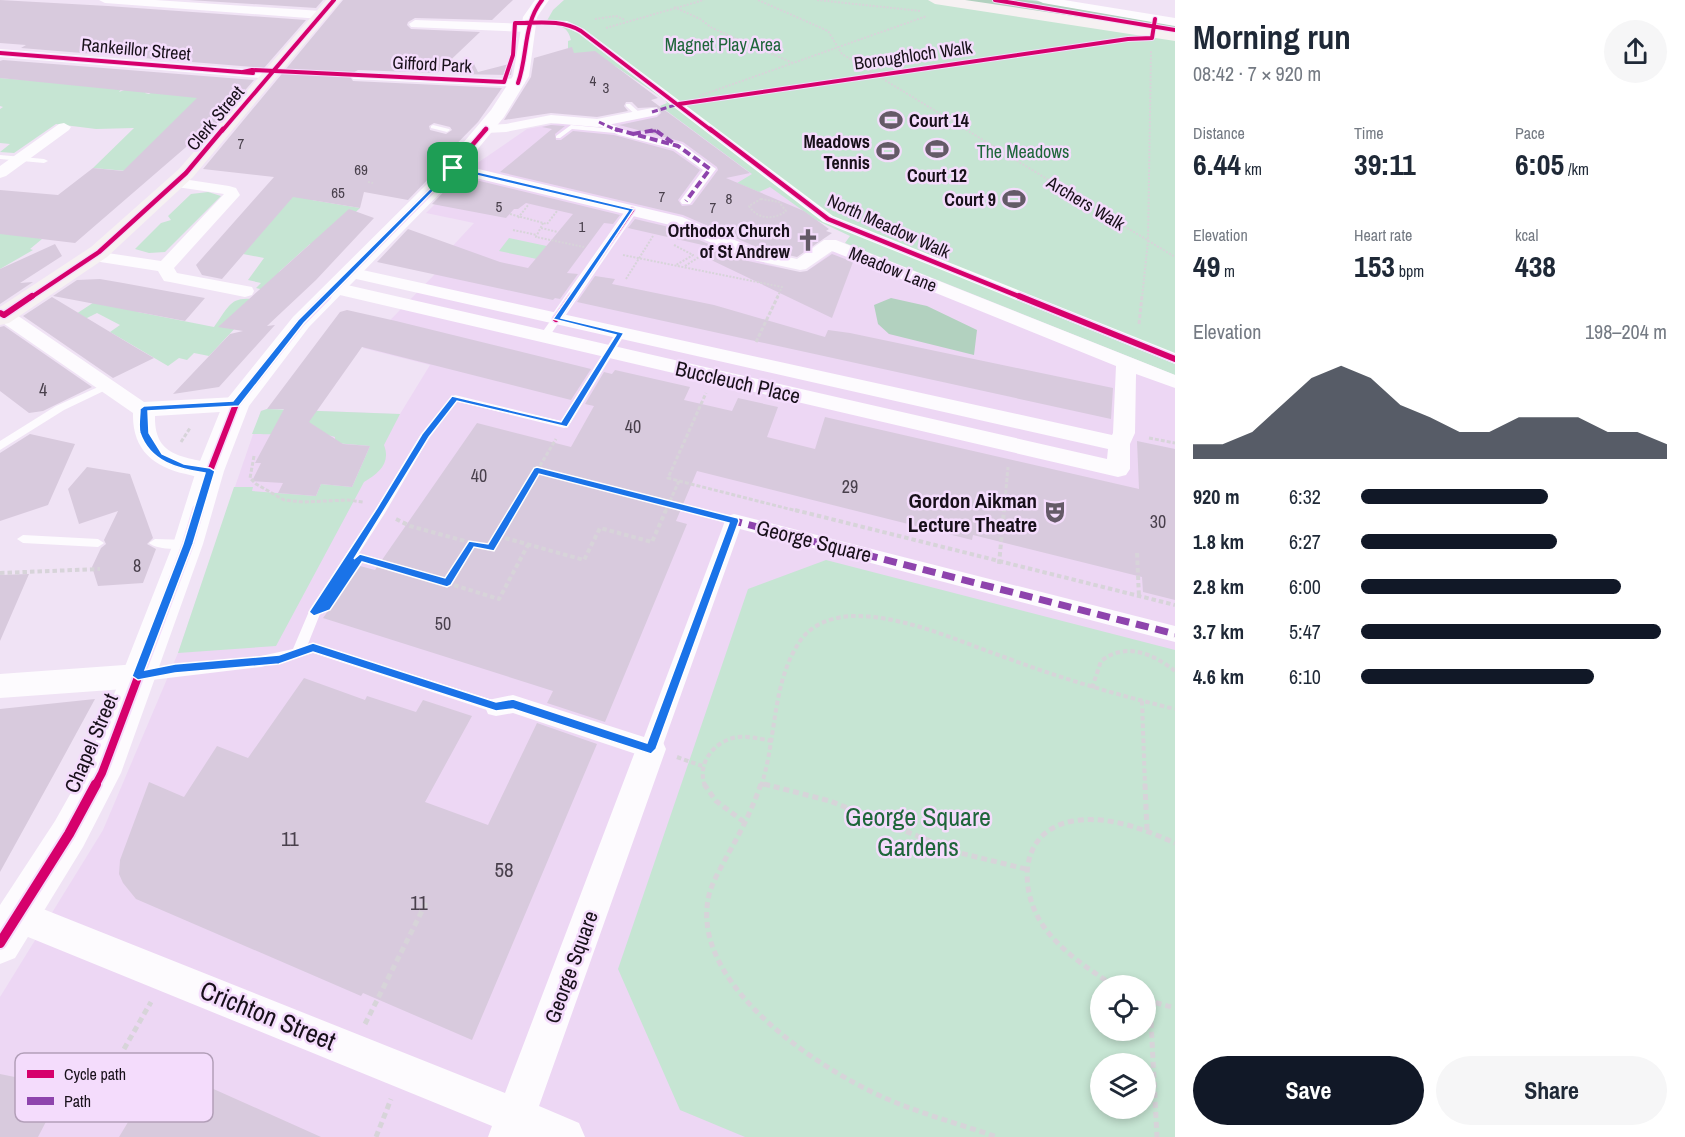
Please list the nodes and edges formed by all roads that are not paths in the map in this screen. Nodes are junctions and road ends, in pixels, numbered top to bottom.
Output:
1 (105, 0) edge
2 (334, 0) edge
3 (542, 0) edge
4 (935, 0) edge
5 (1043, 0) edge
6 (321, 15) junction
7 (1175, 22) edge
8 (415, 24) dead end
9 (528, 25) junction
10 (1154, 25) junction
11 (1175, 36) edge
12 (0, 53) edge
13 (271, 75) junction
14 (358, 76) dead end
15 (518, 83) junction
16 (640, 111) dead end
17 (599, 122) junction
18 (64, 127) dead end
19 (433, 127) dead end
20 (447, 130) dead end
21 (615, 130) junction
22 (477, 133) junction
23 (558, 137) dead end
24 (0, 157) edge
25 (20, 159) junction
26 (44, 161) dead end
27 (453, 168) junction
28 (0, 173) edge
29 (176, 183) junction
30 (686, 201) dead end
31 (632, 210) junction
32 (92, 258) junction
33 (165, 267) junction
34 (342, 280) junction
35 (245, 291) dead end
36 (2, 316) edge
37 (556, 319) junction
38 (544, 337) junction
39 (615, 343) junction
40 (1131, 353) junction
41 (1175, 359) edge
42 (1175, 382) edge
43 (107, 386) junction
44 (455, 398) road end
45 (236, 404) junction
46 (144, 409) junction
47 (425, 436) road end
48 (1119, 444) junction
49 (0, 446) edge
50 (210, 471) junction
51 (23, 539) dead end
52 (98, 543) dead end
53 (155, 543) dead end
54 (188, 544) junction
55 (1175, 634) edge
56 (298, 653) junction
57 (138, 676) junction
58 (0, 686) edge
59 (496, 706) joint
60 (651, 749) junction
61 (9, 929) edge
62 (513, 1126) edge
63 (565, 1137) edge

1 - 6 street
2 - 6 main road, Clerk Street
3 - 9 street
4 - 10 main road
5 - 10 street
6 - 13 main road, Clerk Street
7 - 10 street
8 - 9 street
9 - 15 street, Chapel Street
9 - 40 street, North Meadow Walk
10 - 11 main road
12 - 13 street, Rankeillor Street
13 - 29 main road, Clerk Street
14 - 15 street, Gifford Park
15 - 22 street, Chapel Street
16 - 17 street
17 - 21 street
17 - 22 street
18 - 25 street
19 - 20 lane
21 - 23 lane
21 - 30 street
22 - 27 street, Chapel Street
24 - 25 lane
25 - 26 lane
25 - 28 street
27 - 31 street, Meadow Lane
27 - 34 street, Chapel Street
29 - 32 main road, Clerk Street
29 - 33 street
31 - 37 street
31 - 40 street, Meadow Lane
32 - 33 street
32 - 36 main road, Clerk Street
33 - 35 street
34 - 37 street, Buccleuch Place
34 - 38 street, Buccleuch Place
34 - 45 street, Chapel Street
36 - 43 street
37 - 38 lane
37 - 39 street, Buccleuch Place
38 - 39 street, Buccleuch Place
39 - 44 lane
39 - 48 street, Buccleuch Place
39 - 48 street, Buccleuch Place
40 - 41 street, North Meadow Walk
40 - 42 street
40 - 48 street, Buccleuch Place
43 - 46 street
43 - 49 lane
45 - 46 street
45 - 50 street, Chapel Street
46 - 50 street
47 - 56 lane
50 - 54 street, Chapel Street
51 - 52 lane
53 - 54 lane
54 - 57 street, Chapel Street
55 - 60 street, George Square
56 - 57 lane
56 - 59 lane
57 - 58 street
57 - 61 street, Chapel Street
59 - 60 street
60 - 62 street, George Square
61 - 62 street, Crichton Street
62 - 63 street

